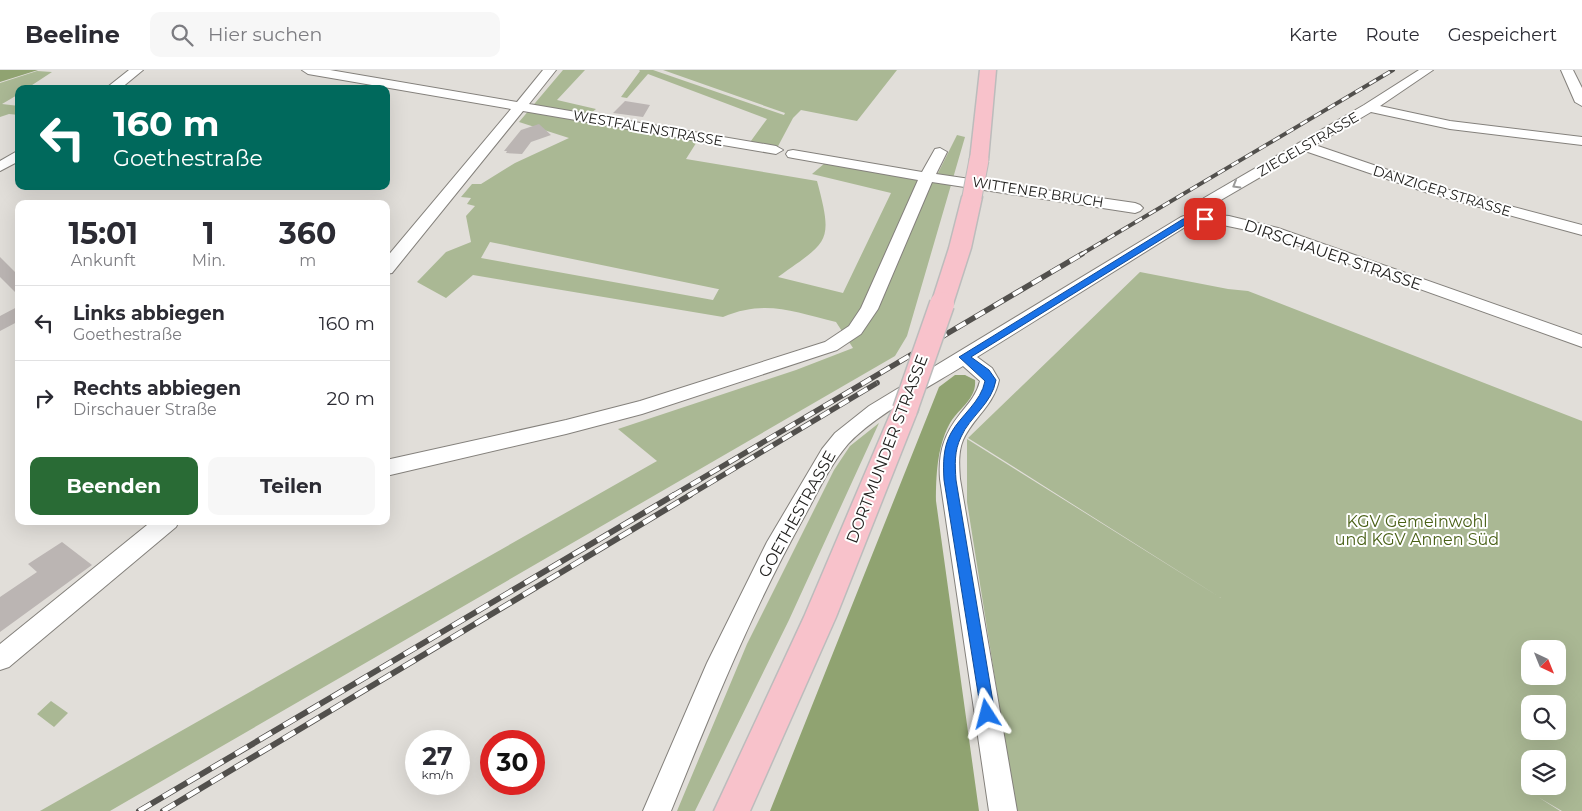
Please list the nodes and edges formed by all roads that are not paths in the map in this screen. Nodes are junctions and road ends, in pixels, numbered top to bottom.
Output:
1 (138, 70) edge
2 (308, 70) edge
3 (550, 70) edge
4 (988, 70) edge
5 (1427, 70) edge
6 (1567, 70) edge
7 (117, 85) edge
8 (1582, 102) edge
9 (521, 105) junction
10 (1370, 108) junction
11 (1582, 141) edge
12 (1303, 146) junction
13 (776, 150) dead end
14 (940, 152) dead end
15 (794, 154) dead end
16 (15, 157) edge
17 (0, 168) edge
18 (934, 177) junction
19 (1135, 208) dead end
20 (1192, 219) junction
21 (1582, 230) edge
22 (390, 264) edge
23 (1582, 341) edge
24 (964, 357) junction
25 (390, 467) edge
26 (163, 525) edge
27 (0, 659) edge
28 (657, 811) edge
29 (732, 811) edge
30 (1003, 811) edge

1 - 7 street
2 - 9 street, WESTFALENSTRASSE
3 - 9 street
4 - 29 main road, DORTMUNDER STRASSE, bridge
5 - 10 street, ZIEGELSTRASSE
6 - 8 street
9 - 13 street, WESTFALENSTRASSE
9 - 22 street
10 - 11 street
10 - 12 street, ZIEGELSTRASSE
12 -> 20 street, ZIEGELSTRASSE
12 - 21 street, DANZIGER STRASSE
14 - 18 street
15 - 18 street, WITTENER BRUCH
16 - 17 street
18 - 19 street, WITTENER BRUCH
18 - 25 street
20 - 23 street, DIRSCHAUER STRASSE
20 - 24 street, DIRSCHAUER STRASSE
24 - 28 street, GOETHESTRASSE
24 - 30 street
26 - 27 street

